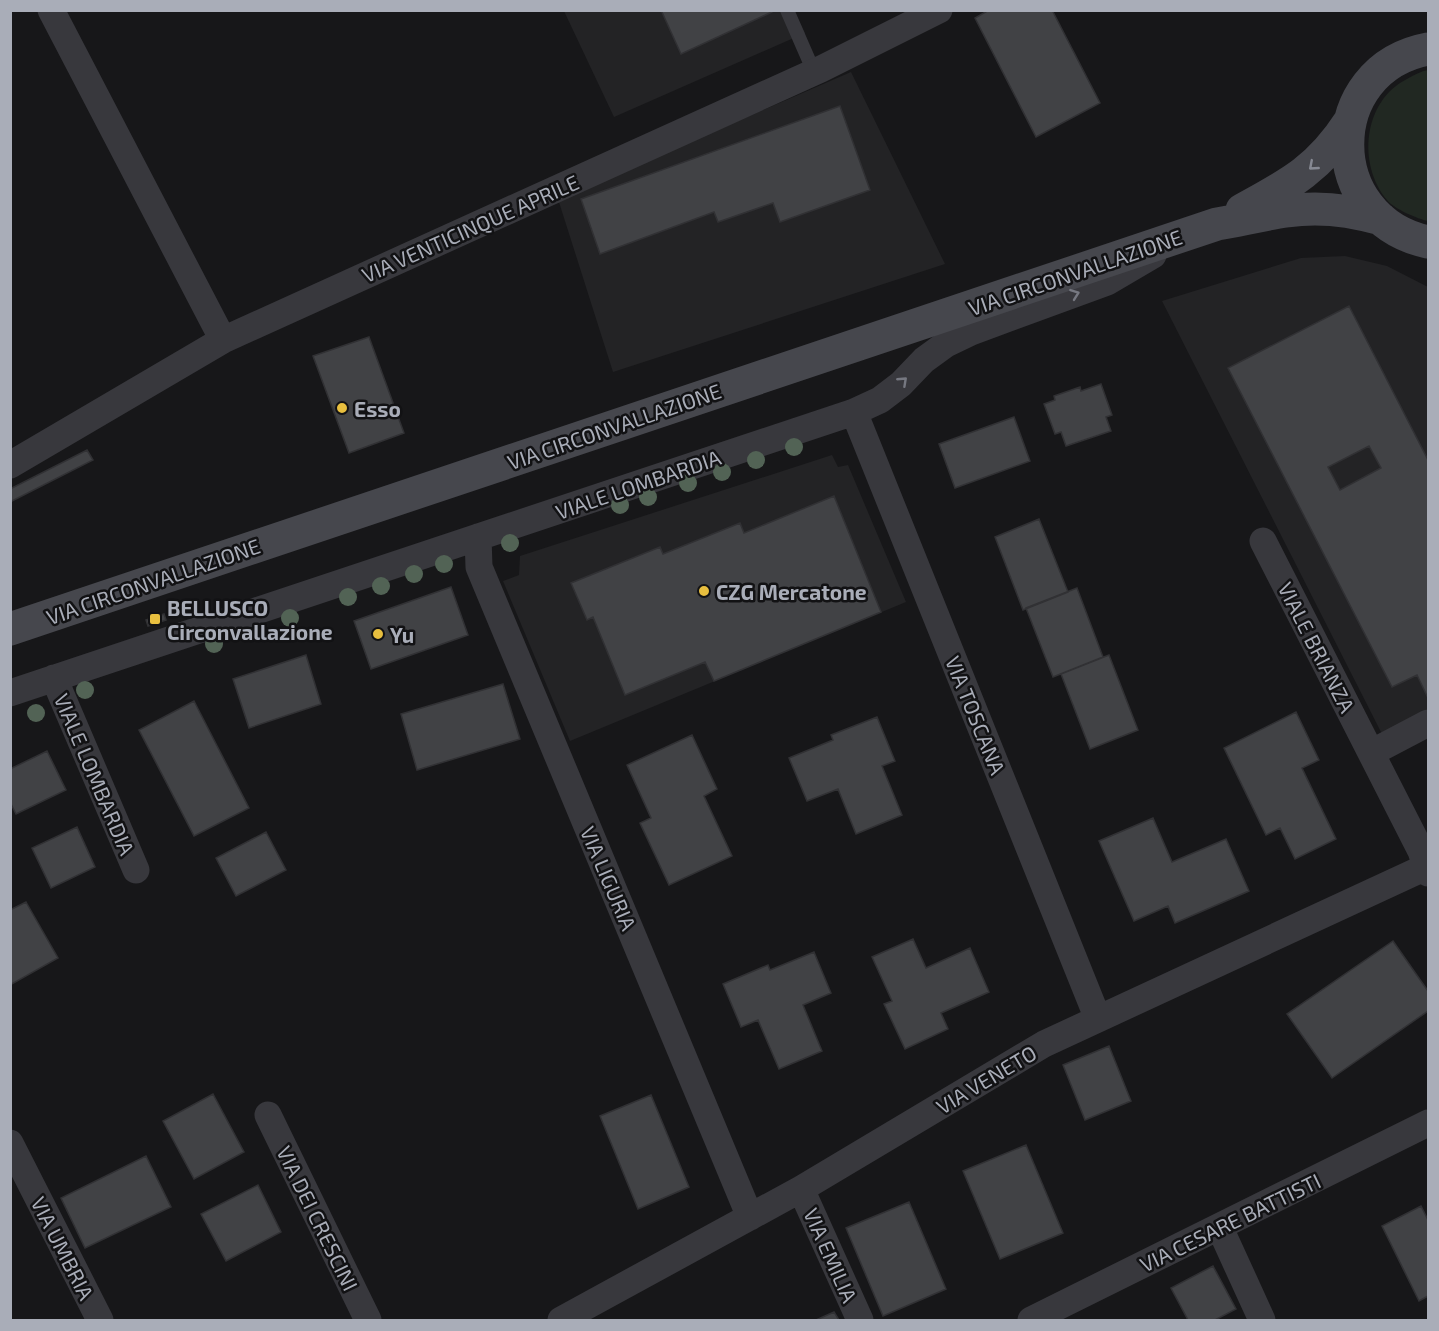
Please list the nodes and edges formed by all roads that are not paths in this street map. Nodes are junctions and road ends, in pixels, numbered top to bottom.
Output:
1 (51, 10) edge
2 (787, 10) edge
3 (939, 10) edge
4 (1428, 49) edge
5 (814, 72) junction
6 (1350, 121) junction
7 (1381, 219) junction
8 (1205, 228) junction
9 (1428, 242) edge
10 (223, 340) junction
11 (854, 412) junction
12 (10, 465) edge
13 (478, 537) junction
14 (1263, 541) dead end
15 (10, 629) edge
16 (54, 678) junction
17 (10, 693) edge
18 (1428, 723) edge
19 (1371, 753) junction
20 (1427, 869) edge
21 (136, 870) dead end
22 (1098, 1019) junction
23 (268, 1114) dead end
24 (1428, 1123) edge
25 (10, 1143) edge
26 (801, 1189) junction
27 (750, 1217) junction
28 (1220, 1227) junction
29 (100, 1320) edge
30 (368, 1320) edge
31 (561, 1320) edge
32 (860, 1320) edge
33 (1031, 1320) edge
34 (1262, 1320) edge

1 - 10 street
2 - 5 lane
3 - 5 street, VIA VENTICINQUE APRILE
4 - 6 main road, VIA CIRCONVALLAZIONE
5 - 10 street, VIA VENTICINQUE APRILE
6 - 7 main road, VIA CIRCONVALLAZIONE
6 -> 8 main road, VIA CIRCONVALLAZIONE
7 - 8 main road, VIA CIRCONVALLAZIONE
7 - 9 main road, VIA CIRCONVALLAZIONE
11 -> 8 street, VIALE LOMBARDIA
8 - 15 main road, VIA CIRCONVALLAZIONE
10 - 12 street, VIA VENTICINQUE APRILE
11 - 13 street, VIALE LOMBARDIA
11 - 22 street, VIA TOSCANA
13 - 16 street, VIALE LOMBARDIA
13 - 27 street, VIA LIGURIA
14 - 19 street, VIALE BRIANZA
16 - 17 street, VIALE LOMBARDIA
16 - 21 street, VIALE LOMBARDIA
18 - 19 street
19 - 20 street, VIALE BRIANZA
20 - 22 street, VIA VENETO
22 - 26 street, VIA VENETO
23 - 30 street, VIA DEI CRESCINI
24 - 28 street, VIA CESARE BATTISTI
25 - 29 street, VIA UMBRIA
26 - 27 street, VIA VENETO
26 - 32 street, VIA EMILIA
27 - 31 street, VIA VENETO
28 - 33 street, VIA CESARE BATTISTI
28 - 34 street

